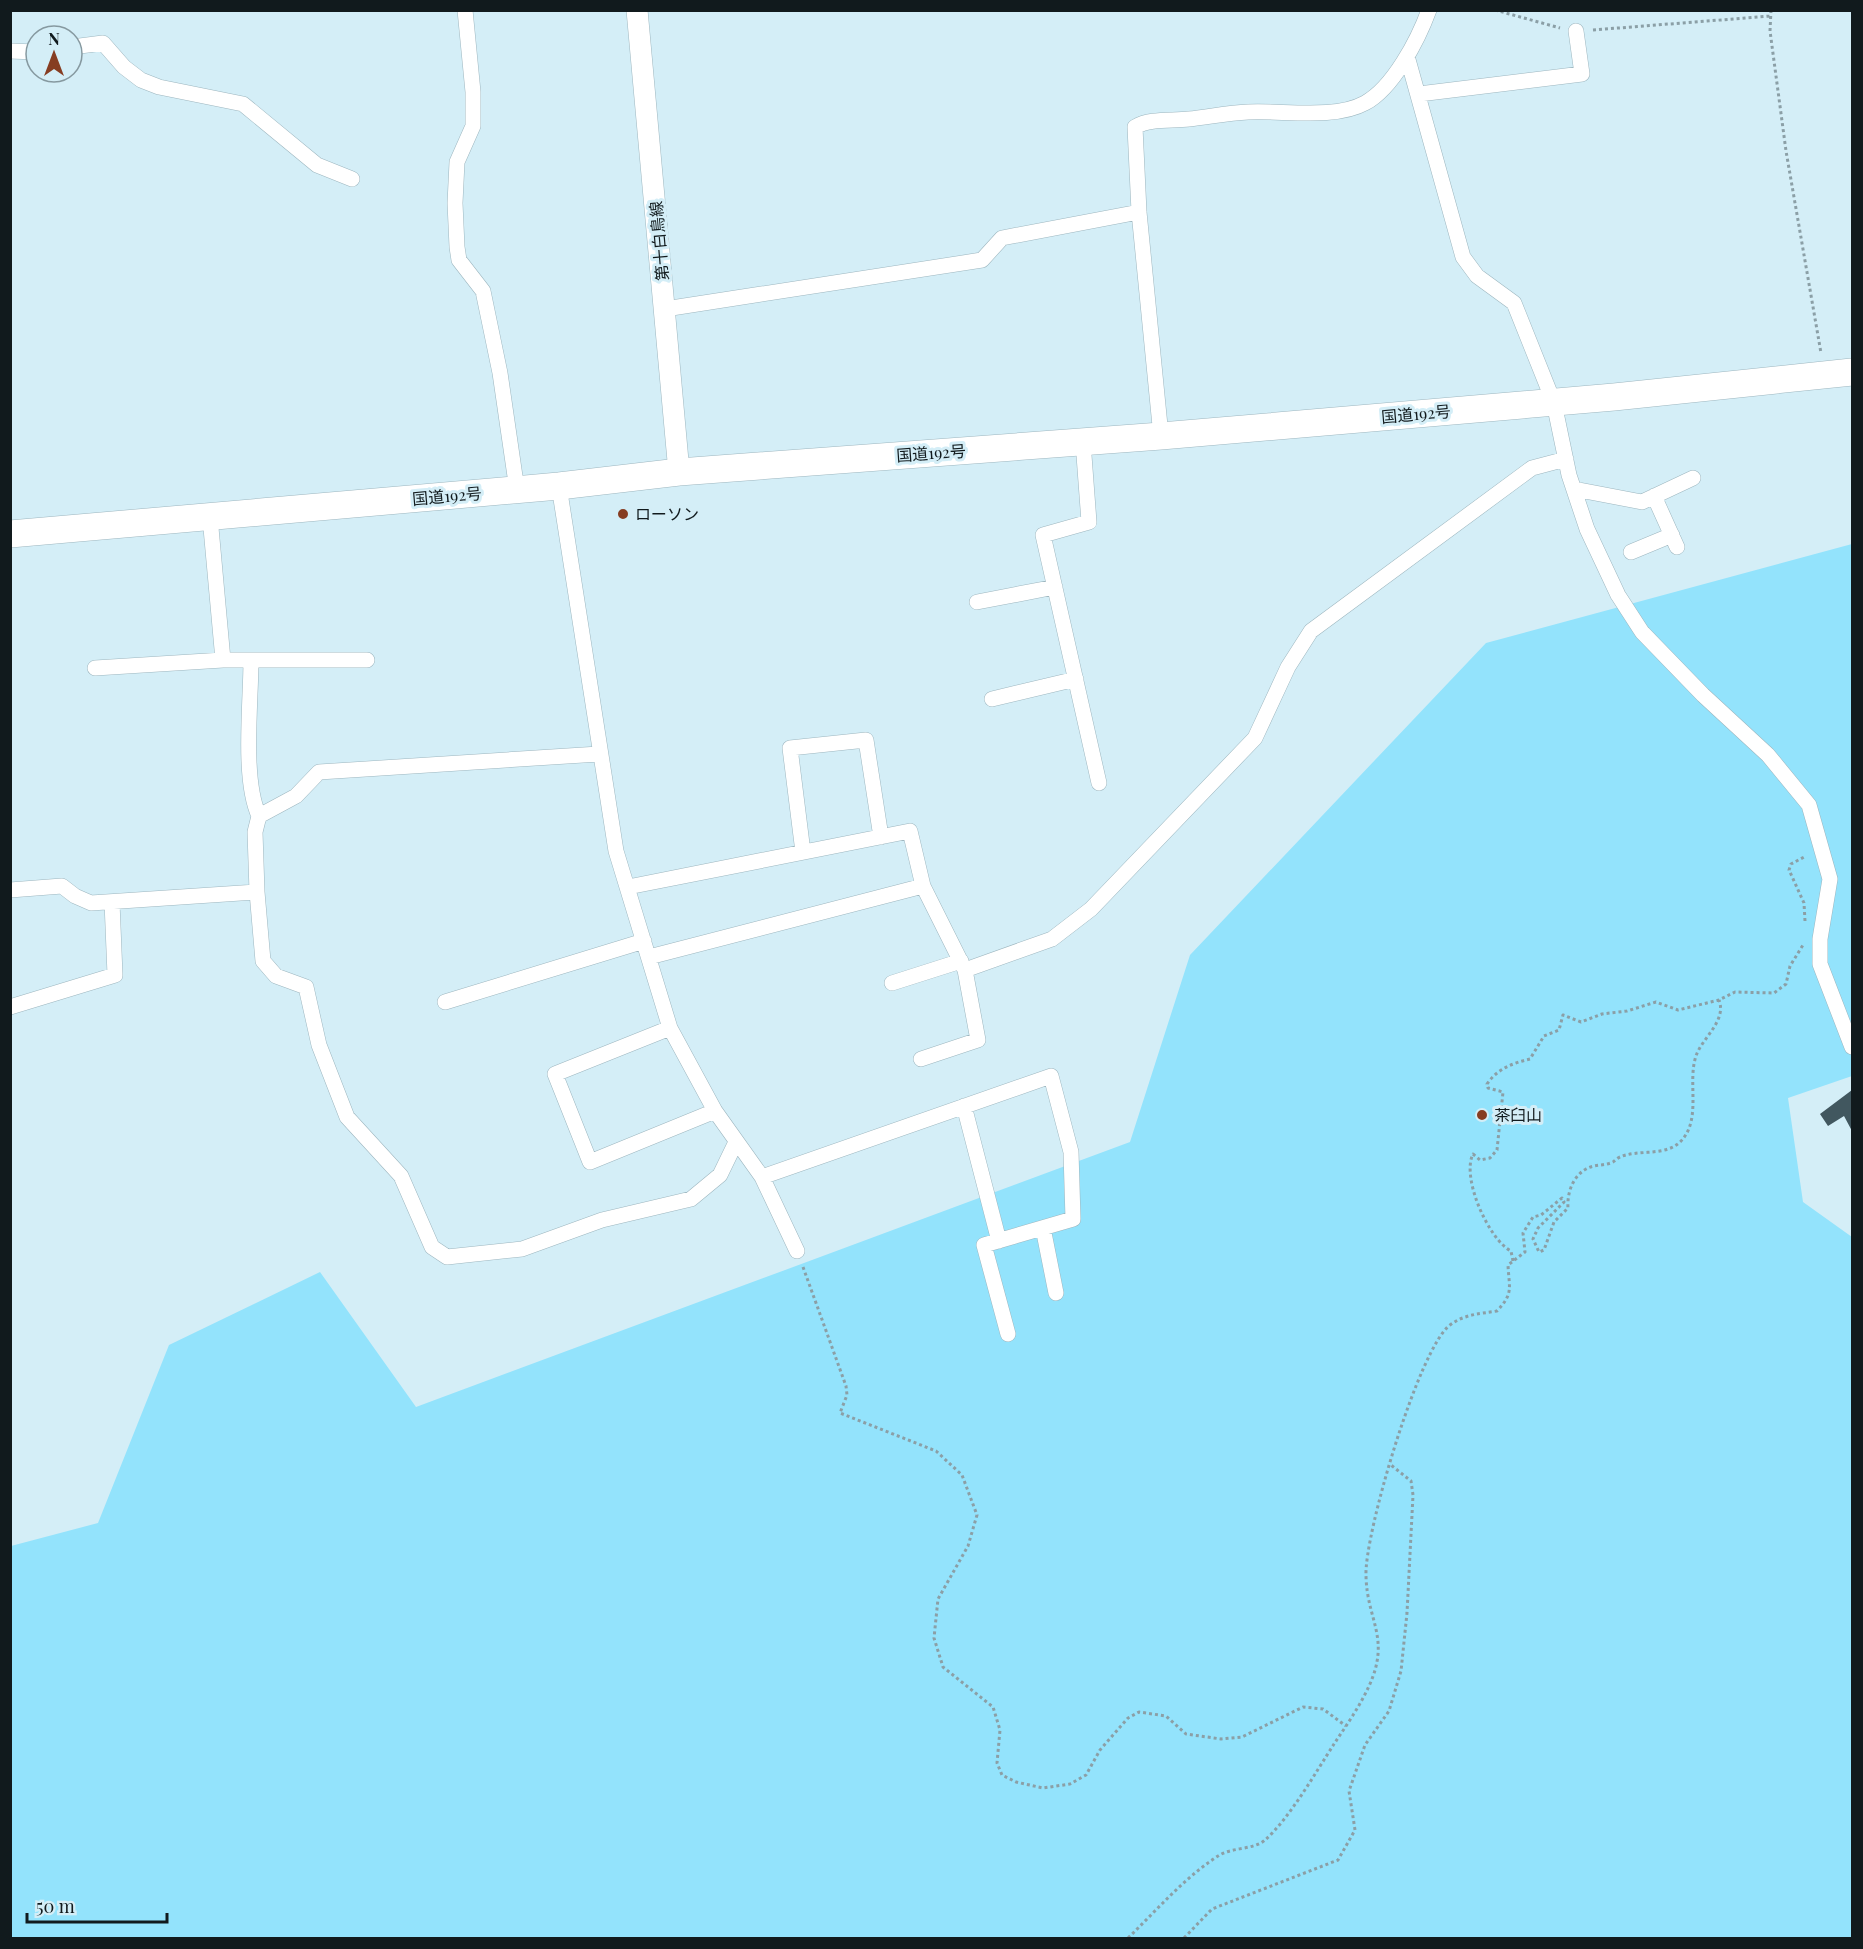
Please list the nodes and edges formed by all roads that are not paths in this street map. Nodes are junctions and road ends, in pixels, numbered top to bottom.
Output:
1 (465, 10) edge
2 (637, 10) edge
3 (1429, 10) edge
4 (1576, 31) road end
5 (84, 45) edge
6 (1407, 56) junction
7 (1419, 94) junction
8 (352, 179) dead end
9 (1138, 212) junction
10 (665, 309) junction
11 (1852, 372) edge
12 (1554, 403) junction
13 (1161, 436) junction
14 (1083, 442) junction
15 (1566, 459) junction
16 (680, 472) junction
17 (1693, 478) dead end
18 (559, 486) junction
19 (1574, 489) junction
20 (518, 490) junction
21 (1654, 496) junction
22 (210, 517) junction
23 (10, 534) edge
24 (1630, 552) dead end
25 (1055, 587) junction
26 (977, 602) dead end
27 (223, 660) junction
28 (251, 660) junction
29 (367, 660) dead end
30 (95, 668) dead end
31 (1076, 679) junction
32 (992, 699) dead end
33 (599, 754) junction
34 (1099, 783) dead end
35 (259, 816) junction
36 (881, 837) junction
37 (803, 852) junction
38 (924, 886) junction
39 (628, 887) junction
40 (10, 890) edge
41 (257, 892) junction
42 (112, 902) junction
43 (644, 941) junction
44 (649, 957) junction
45 (963, 965) junction
46 (892, 983) dead end
47 (445, 1002) dead end
48 (10, 1007) edge
49 (670, 1028) junction
50 (1852, 1047) edge
51 (921, 1059) dead end
52 (964, 1106) junction
53 (715, 1111) junction
54 (736, 1142) junction
55 (762, 1177) junction
56 (1043, 1228) junction
57 (999, 1240) junction
58 (797, 1251) road end
59 (1056, 1293) dead end
60 (1008, 1334) dead end

1 - 20 street
2 - 10 main road, 第十白鳥線
3 - 6 street
4 - 7 street
5 - 8 street
6 - 7 street
6 - 9 street
7 - 12 street
9 - 10 street
9 - 13 street
10 - 16 main road, 第十白鳥線
11 - 12 highway, 国道192号
12 - 13 highway, 国道192号
12 - 15 street
13 - 14 highway, 国道192号
14 - 16 highway, 国道192号
14 - 25 street
15 - 19 street
15 - 45 street
16 - 18 highway, 国道192号
17 - 21 street
18 - 20 highway, 国道192号
18 - 33 street
19 - 21 street
19 - 50 street
20 - 22 highway, 国道192号
21 - 24 street
22 - 23 highway, 国道192号
22 - 27 street
25 - 26 street
25 - 31 street
27 - 28 street
27 - 30 street
28 - 29 street
28 - 35 street
31 - 32 street
31 - 34 street
33 - 35 street
33 - 39 street
35 - 41 street
36 - 37 street
36 - 37 street
36 - 38 street
37 - 39 street
38 - 44 street
38 - 45 street
39 - 43 street
40 - 42 street
41 - 42 street
41 - 54 street
42 - 48 street
43 - 44 street
43 - 47 street
44 - 49 street
45 - 46 street
45 - 51 street
49 - 53 street
49 - 53 street
52 - 55 street
52 - 56 street
52 - 57 street
53 - 54 street
54 - 55 street
55 - 58 street
56 - 57 street
56 - 59 street
57 - 60 street

